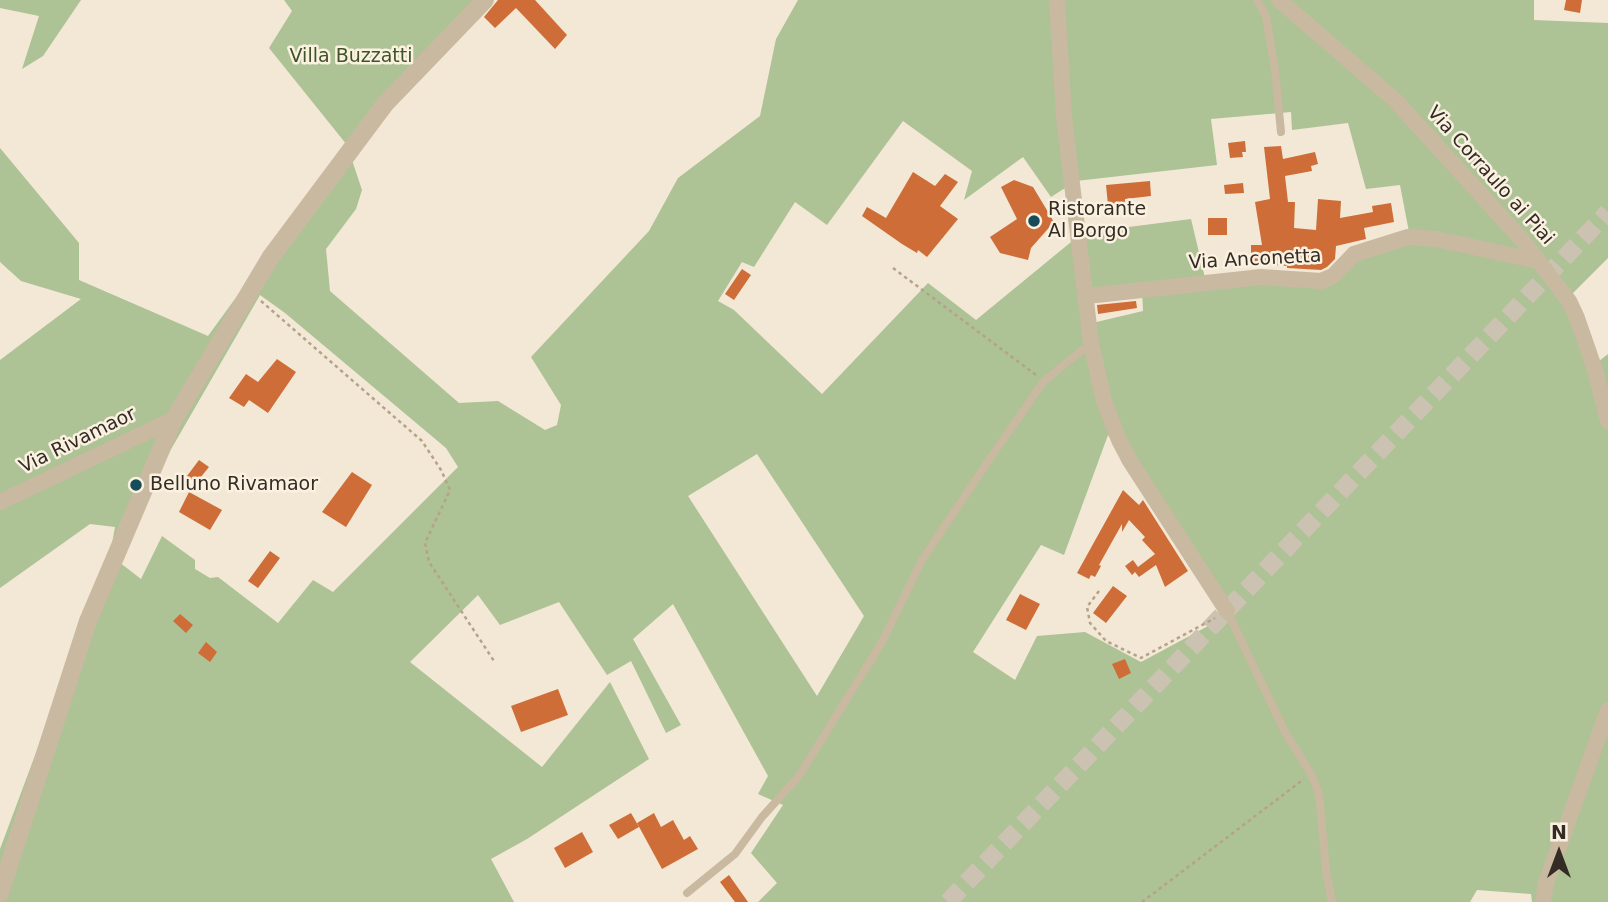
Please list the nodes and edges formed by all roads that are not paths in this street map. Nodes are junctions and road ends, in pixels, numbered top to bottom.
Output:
1 (485, 0) edge
2 (1057, 0) edge
3 (1257, 0) edge
4 (1279, 0) edge
5 (1281, 132) dead end
6 (1538, 261) junction
7 (1087, 296) junction
8 (1091, 343) junction
9 (174, 419) junction
10 (1608, 421) edge
11 (0, 502) edge
12 (1227, 611) joint
13 (1608, 710) edge
14 (0, 893) edge
15 (687, 893) dead end
16 (1332, 902) edge
17 (1543, 902) edge

1 - 9 street
2 - 7 street
3 - 5 lane
4 - 6 street, Via Corraulo ai Piai
6 - 7 street, Via Anconetta
6 - 10 street, Via Corraulo ai Piai
7 - 8 street
8 - 12 street
8 - 15 lane
9 - 11 street, Via Rivamaor
9 - 14 street
12 - 16 lane
13 - 17 street

